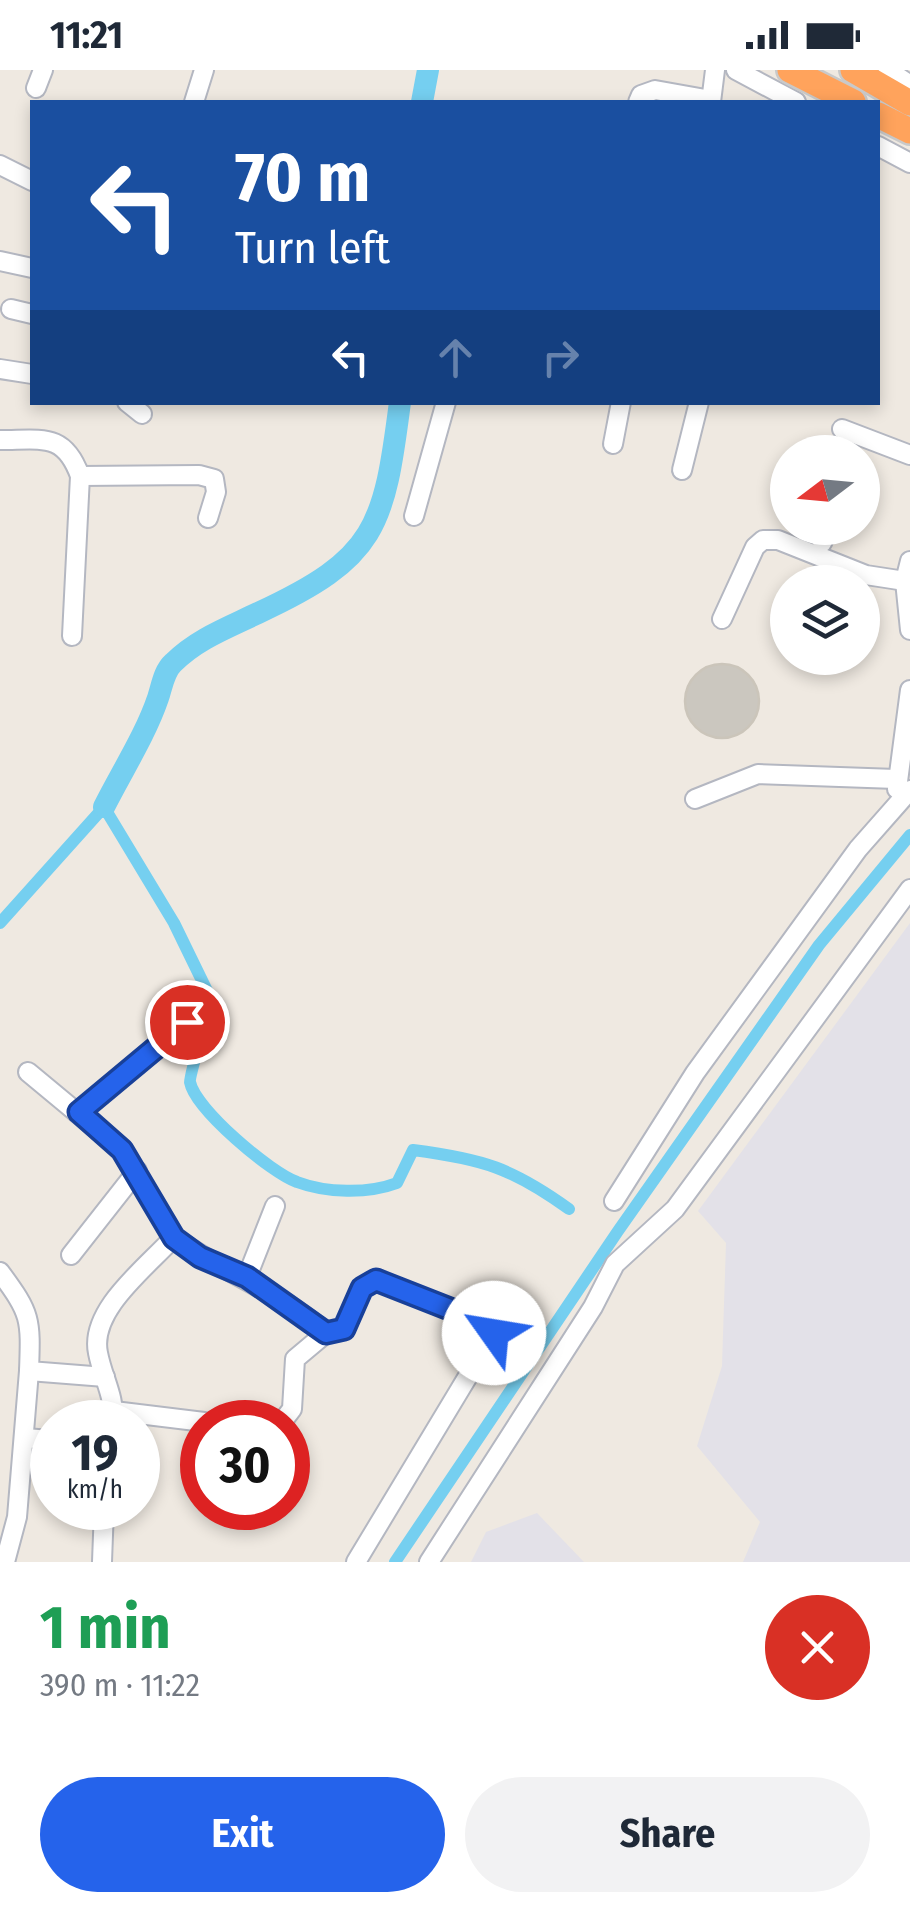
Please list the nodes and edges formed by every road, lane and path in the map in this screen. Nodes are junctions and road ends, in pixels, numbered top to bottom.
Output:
1 (204, 70) edge
2 (715, 70) edge
3 (736, 70) edge
4 (790, 70) edge
5 (853, 70) edge
6 (888, 70) edge
7 (910, 85) edge
8 (195, 100) edge
9 (639, 100) edge
10 (706, 100) edge
11 (711, 100) edge
12 (792, 100) edge
13 (850, 100) edge
14 (910, 103) edge
15 (880, 116) edge
16 (910, 132) edge
17 (880, 147) edge
18 (910, 162) edge
19 (0, 165) edge
20 (30, 180) edge
21 (0, 261) edge
22 (30, 268) edge
23 (11, 309) dead end
24 (30, 314) edge
25 (0, 368) edge
26 (30, 374) edge
27 (445, 405) edge
28 (620, 405) edge
29 (698, 405) edge
30 (842, 429) dead end
31 (849, 435) edge
32 (0, 440) edge
33 (613, 444) dead end
34 (880, 449) edge
35 (910, 456) edge
36 (682, 470) dead end
37 (80, 476) junction
38 (414, 516) dead end
39 (208, 518) dead end
40 (910, 561) edge
41 (905, 581) junction
42 (722, 620) dead end
43 (910, 630) edge
44 (72, 636) dead end
45 (910, 690) edge
46 (901, 790) edge
47 (695, 799) dead end
48 (910, 889) edge
49 (187, 1022) dead end
50 (28, 1072) dead end
51 (79, 1112) junction
52 (137, 1170) junction
53 (614, 1201) dead end
54 (275, 1206) dead end
55 (174, 1238) junction
56 (71, 1255) dead end
57 (0, 1272) edge
58 (247, 1277) junction
59 (326, 1333) junction
60 (29, 1371) junction
61 (105, 1377) junction
62 (110, 1400) edge
63 (292, 1400) edge
64 (24, 1438) junction
65 (30, 1438) edge
66 (105, 1530) edge
67 (106, 1561) edge
68 (5, 1562) edge
69 (356, 1562) edge
70 (429, 1562) edge

1 - 8 street
2 - 11 street
3 - 12 street
4 - 13 highway
5 - 14 highway
6 - 7 street
9 - 10 street
15 - 16 highway
17 - 18 street
19 - 20 street
21 - 22 street
23 - 24 street
25 - 26 street
27 - 38 street
28 - 33 street
29 - 36 street
30 - 31 street
32 - 37 street
34 - 35 street
37 - 39 street
37 - 44 street
40 - 41 street
41 - 42 street
41 - 43 street
45 - 46 street
46 - 47 street
46 - 53 street
48 - 70 street
49 - 51 street
50 - 51 street
51 - 52 street
52 - 55 street
52 - 56 street
54 - 58 street
55 - 58 street
55 - 61 street
57 - 60 street
58 - 59 street
59 - 63 street
59 - 69 street
60 - 61 street
60 - 64 street
61 - 62 street
64 - 65 street
64 - 68 street
66 - 67 street

